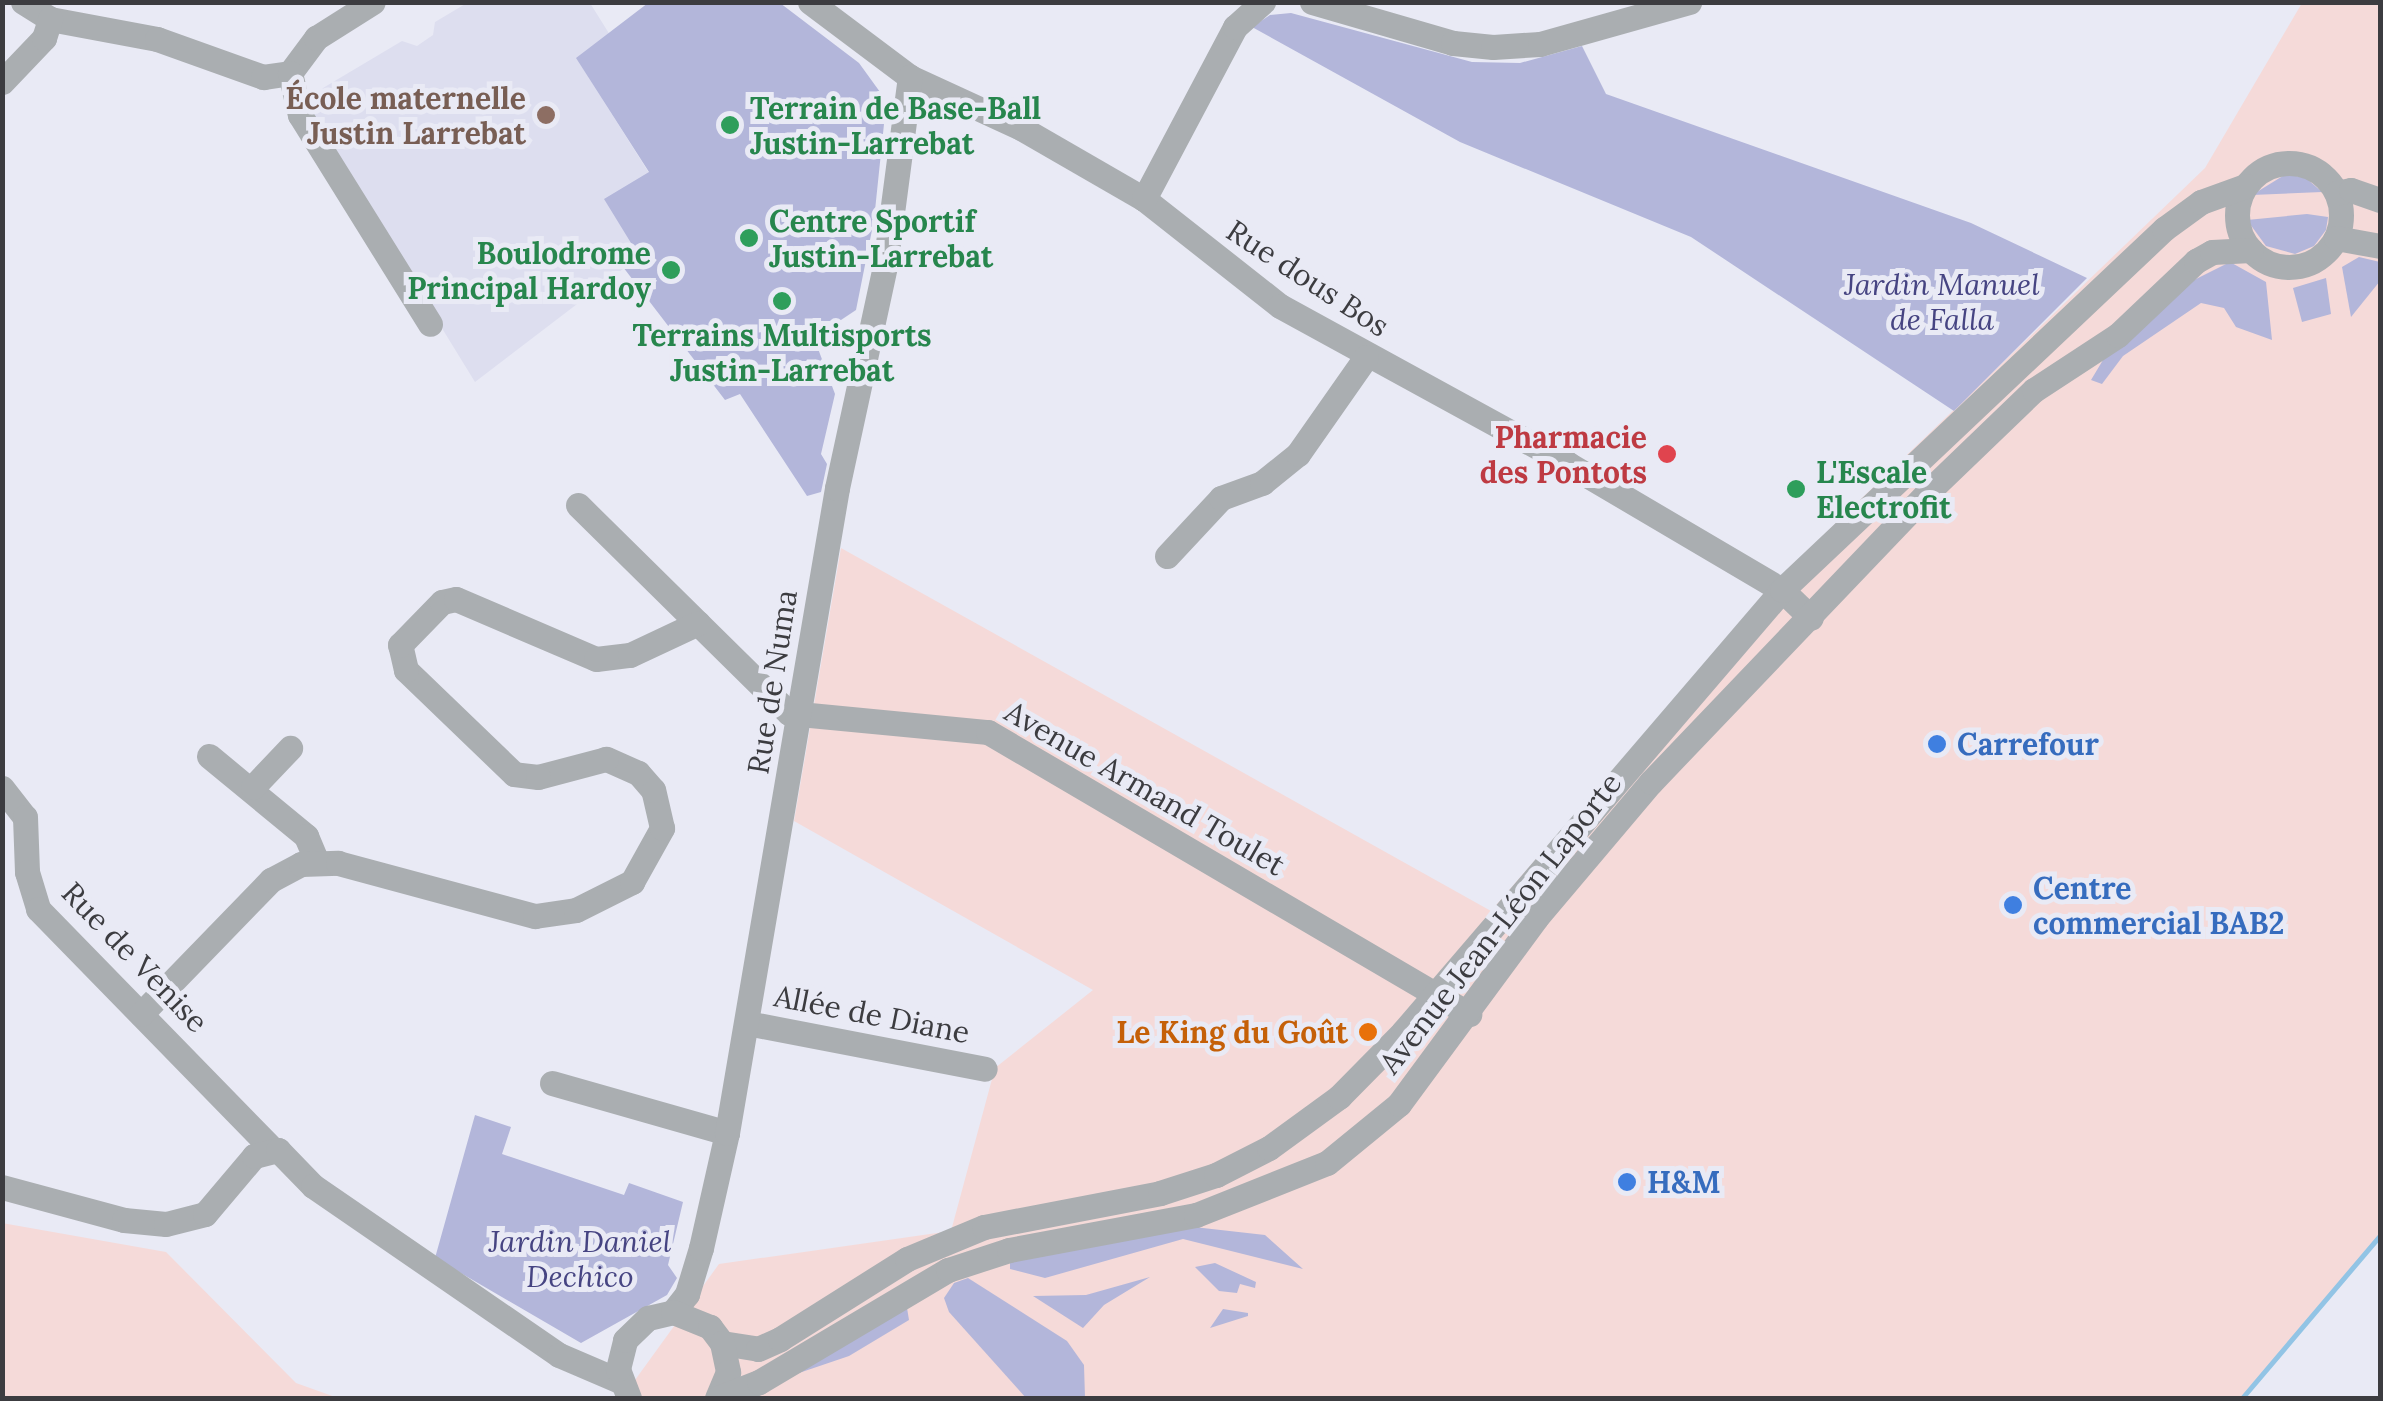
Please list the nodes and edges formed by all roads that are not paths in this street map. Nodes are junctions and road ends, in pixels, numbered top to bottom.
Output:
1 (22, 2) edge
2 (373, 2) edge
3 (810, 2) edge
4 (1264, 2) edge
5 (1312, 2) edge
6 (1689, 2) edge
7 (1614, 13) edge
8 (50, 19) junction
9 (290, 73) junction
10 (910, 77) junction
11 (2, 82) edge
12 (2245, 186) junction
13 (2336, 193) junction
14 (1144, 199) junction
15 (2380, 200) edge
16 (2336, 238) junction
17 (2380, 246) edge
18 (2250, 250) junction
19 (430, 324) dead end
20 (1366, 357) junction
21 (578, 505) dead end
22 (1166, 556) dead end
23 (1782, 590) junction
24 (1811, 618) junction
25 (698, 623) junction
26 (798, 718) junction
27 (290, 748) dead end
28 (209, 756) dead end
29 (253, 787) junction
30 (2, 788) edge
31 (317, 862) junction
32 (15, 873) edge
33 (1434, 995) junction
34 (141, 1014) junction
35 (1470, 1014) junction
36 (747, 1023) junction
37 (985, 1069) dead end
38 (552, 1083) dead end
39 (728, 1133) junction
40 (271, 1148) junction
41 (2, 1187) edge
42 (685, 1308) junction
43 (722, 1343) junction
44 (620, 1354) junction
45 (572, 1360) junction
46 (625, 1393) edge
47 (718, 1398) edge

1 - 8 street
2 - 9 street
3 - 10 street, Rue dous Bos
4 - 14 street
5 - 7 street
6 - 7 street
8 - 9 street
8 - 11 street
9 - 19 street
10 - 14 street, Rue dous Bos
10 - 26 street, Rue de Numa
12 - 13 street
12 - 18 street
12 - 23 street, Avenue Jean-Léon Laporte
13 - 15 street
13 - 16 street
14 - 20 street, Rue dous Bos
16 - 17 street
16 - 18 street
18 - 24 street, Avenue Jean-Léon Laporte
20 - 22 street
20 - 23 street, Rue dous Bos
21 - 25 street
23 - 24 street, Rue dous Bos
23 - 33 street, Avenue Jean-Léon Laporte
24 - 35 street, Avenue Jean-Léon Laporte
25 - 26 street
25 - 31 street
26 - 33 street, Avenue Armand Toulet
26 - 36 street, Rue de Numa
27 - 29 street
28 - 29 street
29 - 31 street
30 - 32 street, Rue de Venise
31 - 34 street
32 - 34 street, Rue de Venise
33 - 35 street, Avenue Armand Toulet
33 - 43 street, Avenue Jean-Léon Laporte
34 - 40 street, Rue de Venise
35 - 47 street, Avenue Jean-Léon Laporte
36 - 37 street, Allée de Diane
36 - 39 street, Rue de Numa
38 - 39 street
39 - 42 street, Rue de Numa
40 - 41 street
40 - 45 street, Rue de Venise
42 - 43 street
42 - 44 street
43 - 47 street
44 - 45 street
44 - 46 street
45 - 46 street, Rue de Venise

